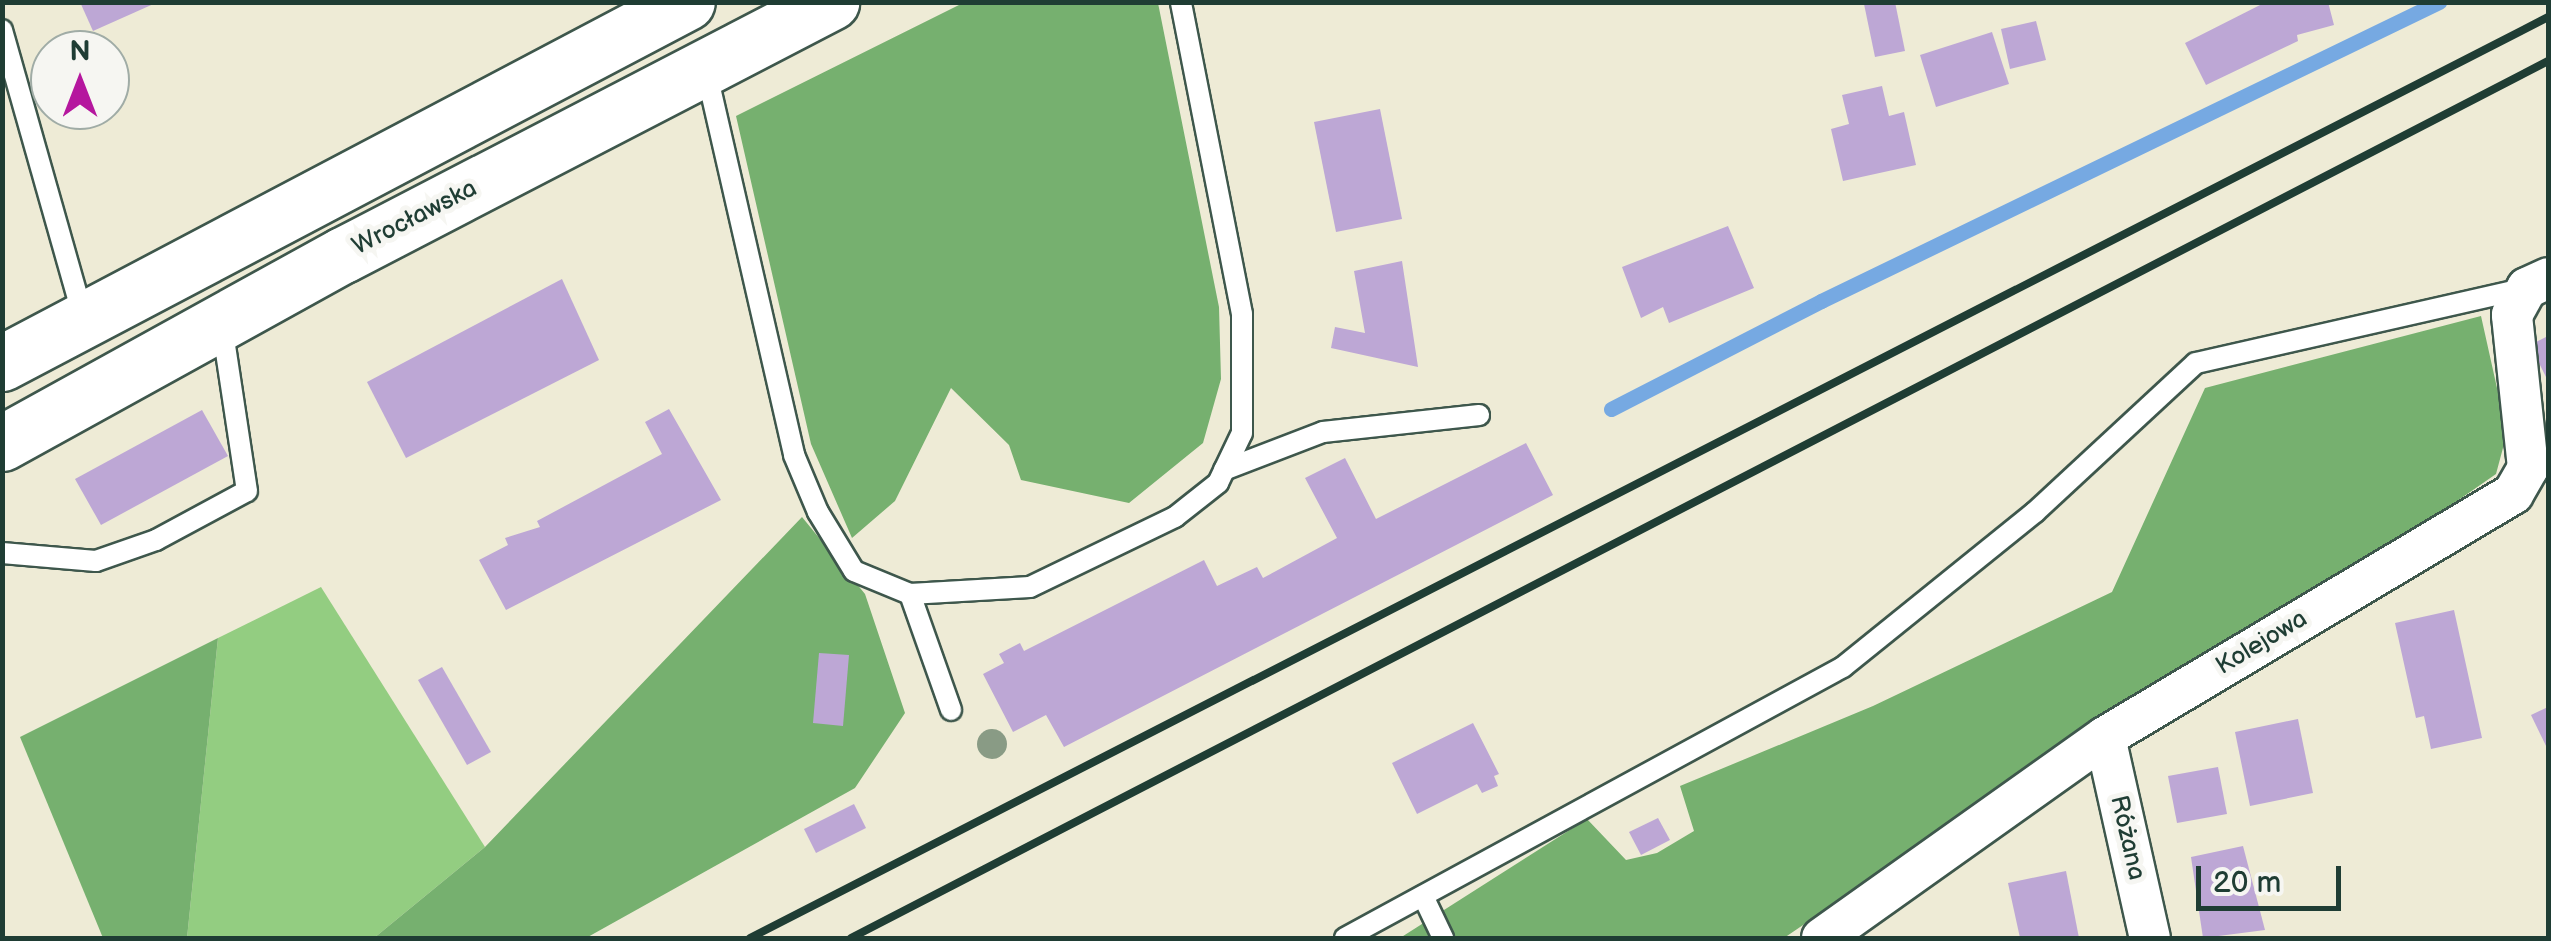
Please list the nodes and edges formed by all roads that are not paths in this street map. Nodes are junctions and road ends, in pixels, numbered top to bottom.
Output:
1 (687, 2) edge
2 (831, 2) edge
3 (1181, 2) edge
4 (2, 30) edge
5 (706, 68) junction
6 (2538, 283) edge
7 (84, 319) junction
8 (222, 322) junction
9 (2, 364) edge
10 (1479, 415) dead end
11 (2, 443) edge
12 (1224, 470) junction
13 (2, 552) edge
14 (910, 594) junction
15 (951, 710) dead end
16 (2105, 737) junction
17 (1423, 896) junction
18 (1345, 938) edge
19 (1443, 938) edge
20 (1822, 938) edge
21 (2150, 938) edge

1 - 7 main road
2 - 5 main road, Wrocławska
3 - 12 lane
4 - 7 lane
5 - 8 main road, Wrocławska
5 - 14 lane
6 - 16 street, Kolejowa
6 - 17 lane
7 - 9 main road
8 - 11 main road, Wrocławska
8 - 13 lane
10 - 12 lane
12 - 14 lane
14 - 15 lane
16 - 20 street, Kolejowa
16 - 21 street, Różana
17 - 18 lane
17 - 19 lane

